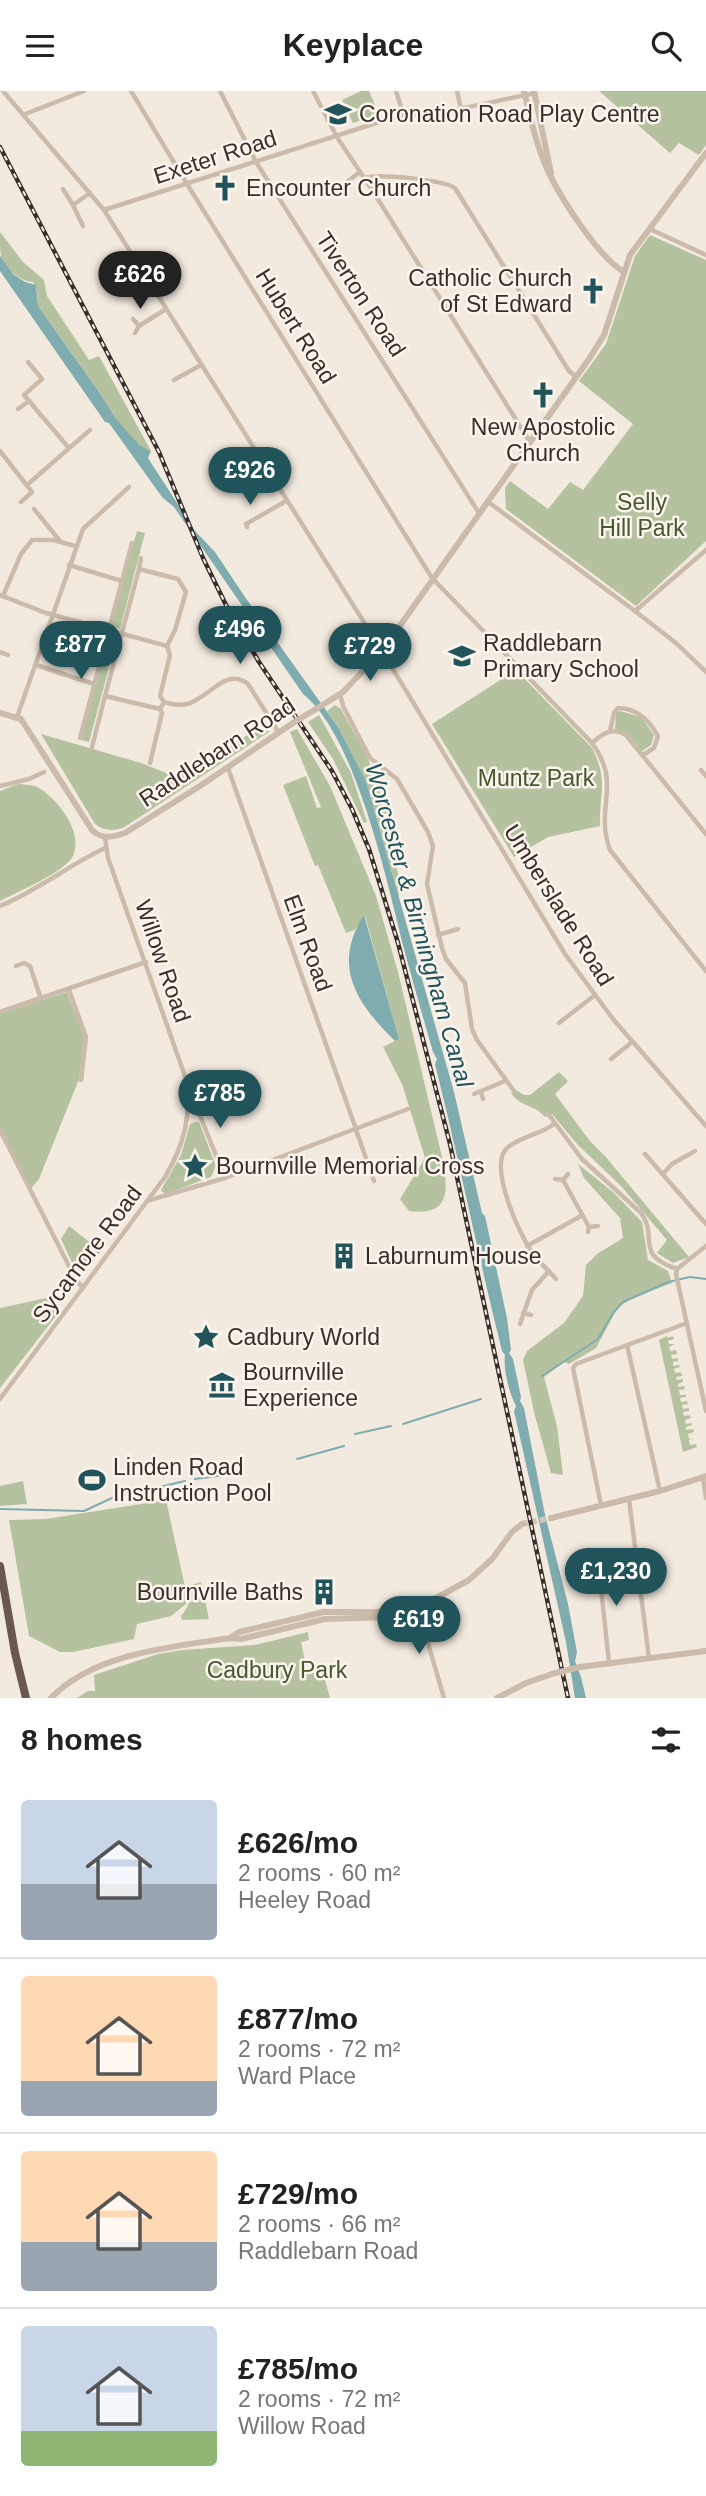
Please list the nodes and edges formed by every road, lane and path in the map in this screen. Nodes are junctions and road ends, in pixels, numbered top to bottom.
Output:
1 (4, 91) edge
2 (84, 91) edge
3 (131, 91) edge
4 (220, 91) edge
5 (313, 91) edge
6 (396, 91) edge
7 (457, 91) edge
8 (534, 92) edge
9 (525, 93) edge
10 (461, 109) junction
11 (23, 115) junction
12 (404, 116) junction
13 (337, 137) junction
14 (706, 153) edge
15 (256, 162) junction
16 (360, 173) junction
17 (551, 175) junction
18 (364, 178) junction
19 (187, 184) junction
20 (63, 189) dead end
21 (335, 191) dead end
22 (90, 193) junction
23 (73, 205) junction
24 (104, 210) junction
25 (83, 226) dead end
26 (650, 229) junction
27 (706, 255) edge
28 (134, 260) junction
29 (102, 267) dead end
30 (624, 272) junction
31 (166, 309) junction
32 (134, 319) dead end
33 (139, 326) junction
34 (135, 333) dead end
35 (28, 362) dead end
36 (201, 365) junction
37 (576, 377) junction
38 (174, 380) dead end
39 (29, 401) junction
40 (18, 408) dead end
41 (90, 430) dead end
42 (530, 442) junction
43 (68, 447) junction
44 (0, 451) edge
45 (257, 455) junction
46 (221, 484) dead end
47 (27, 485) junction
48 (129, 487) dead end
49 (286, 501) junction
50 (487, 501) junction
51 (21, 502) dead end
52 (34, 509) dead end
53 (479, 513) junction
54 (247, 527) dead end
55 (61, 541) junction
56 (132, 543) dead end
57 (75, 546) junction
58 (706, 550) edge
59 (141, 558) dead end
60 (69, 565) junction
61 (139, 569) junction
62 (432, 578) junction
63 (122, 581) junction
64 (2, 595) edge
65 (635, 611) junction
66 (53, 615) junction
67 (107, 630) junction
68 (122, 634) junction
69 (167, 646) junction
70 (382, 650) junction
71 (0, 652) edge
72 (8, 655) dead end
73 (36, 665) junction
74 (706, 672) edge
75 (94, 684) junction
76 (105, 693) junction
77 (340, 694) junction
78 (164, 702) junction
79 (160, 709) junction
80 (0, 713) edge
81 (17, 717) junction
82 (610, 731) junction
83 (279, 733) junction
84 (80, 738) dead end
85 (592, 743) junction
86 (92, 747) dead end
87 (643, 755) junction
88 (150, 763) dead end
89 (228, 768) junction
90 (702, 770) dead end
91 (44, 772) dead end
92 (706, 776) edge
93 (0, 786) edge
94 (706, 833) edge
95 (105, 837) junction
96 (105, 848) junction
97 (0, 906) edge
98 (459, 928) dead end
99 (438, 935) junction
100 (146, 962) junction
101 (16, 966) dead end
102 (706, 971) edge
103 (69, 990) junction
104 (595, 995) junction
105 (41, 999) junction
106 (0, 1012) edge
107 (559, 1023) dead end
108 (632, 1042) junction
109 (611, 1059) dead end
110 (81, 1080) dead end
111 (505, 1081) junction
112 (514, 1091) dead end
113 (481, 1092) junction
114 (474, 1094) dead end
115 (189, 1096) junction
116 (483, 1100) dead end
117 (408, 1109) dead end
118 (549, 1115) dead end
119 (187, 1123) joint
120 (554, 1124) junction
121 (706, 1126) edge
122 (356, 1129) junction
123 (0, 1130) edge
124 (695, 1151) dead end
125 (645, 1154) dead end
126 (568, 1174) dead end
127 (664, 1174) junction
128 (225, 1178) junction
129 (555, 1179) dead end
130 (563, 1180) junction
131 (374, 1181) dead end
132 (149, 1201) junction
133 (581, 1216) junction
134 (706, 1224) edge
135 (598, 1226) dead end
136 (527, 1246) junction
137 (706, 1246) edge
138 (549, 1271) junction
139 (676, 1271) junction
140 (556, 1279) dead end
141 (83, 1288) junction
142 (523, 1313) junction
143 (531, 1315) dead end
144 (687, 1323) junction
145 (520, 1324) dead end
146 (627, 1345) junction
147 (0, 1399) edge
148 (706, 1412) edge
149 (705, 1476) edge
150 (660, 1491) junction
151 (628, 1499) junction
152 (706, 1499) edge
153 (601, 1505) junction
154 (551, 1518) tunnel mouth
155 (522, 1524) tunnel mouth
156 (637, 1563) junction
157 (0, 1566) edge
158 (418, 1608) junction
159 (706, 1651) edge
160 (649, 1658) junction
161 (610, 1664) junction
162 (51, 1697) edge
163 (29, 1698) edge
164 (444, 1698) edge
165 (497, 1698) edge

1 - 11 street, Umberslade Road
2 - 11 street
3 - 19 street, Hubert Road
4 - 15 street, Tiverton Road
5 - 13 street
6 - 12 street
7 - 10 street
8 - 9 street, Exeter Road
8 - 17 street
9 - 10 street, Exeter Road
9 - 17 street
10 - 12 street, Exeter Road
11 - 22 street, Umberslade Road
12 - 13 street, Exeter Road
13 - 15 street, Exeter Road
13 - 16 street
14 - 26 street, Raddlebarn Road
15 - 19 street, Exeter Road
15 - 53 street, Tiverton Road
16 - 18 street
16 - 21 street
17 - 30 street
18 - 37 street
18 - 42 street
19 - 24 street, Exeter Road
19 - 62 street, Hubert Road
20 - 23 street
22 - 23 street
22 - 24 street, Umberslade Road
23 - 25 street
24 - 28 street, Umberslade Road
26 - 27 street
26 - 30 street, Raddlebarn Road
28 - 29 street
28 - 31 street, Umberslade Road
30 - 37 street, Raddlebarn Road
31 - 33 street
31 - 36 street, Umberslade Road
32 - 33 street
33 - 34 street
35 - 39 street
36 - 38 street
36 - 45 street, Umberslade Road
37 - 42 street, Raddlebarn Road
39 - 40 street
39 - 43 street
41 - 43 street
42 - 50 street, Raddlebarn Road
43 - 47 street
44 - 47 street
45 - 46 street
45 - 49 street, Umberslade Road
47 - 51 street
48 - 57 street
49 - 54 street
49 - 70 street, Umberslade Road
50 - 53 street, Raddlebarn Road
50 - 65 street
52 - 55 street
53 - 62 street, Raddlebarn Road
55 - 57 street
55 - 64 street
56 - 63 street
57 - 60 street
58 - 65 street
59 - 61 street
60 - 63 street
60 - 66 street
61 - 68 street
61 - 69 street
62 - 70 street, Raddlebarn Road
62 - 85 street, Hubert Road
63 - 67 street
64 - 66 street
65 - 74 street
66 - 67 street
66 - 73 street
67 - 68 street
67 - 75 street
68 - 69 street
68 - 76 street
69 - 78 street
70 - 77 street, Raddlebarn Road
70 - 104 street, Umberslade Road
71 - 72 street
73 - 75 street
73 - 81 street
75 - 84 street
76 - 79 street
76 - 86 street
77 - 83 street, Raddlebarn Road, bridge
77 - 99 street
78 - 79 street
78 - 83 street
79 - 88 street
80 - 81 street
81 - 95 street
82 - 85 street
82 - 87 street
82 - 87 street
83 - 89 street, Raddlebarn Road
85 - 102 street, Hubert Road
87 - 94 street
89 - 95 street, Raddlebarn Road
89 - 122 street, Elm Road
90 - 92 street
91 - 93 street
95 - 96 street, Willow Road
96 - 97 street
96 - 100 street, Willow Road
98 - 99 street
99 - 111 street
100 - 103 street
100 - 115 street, Willow Road
101 - 105 street
103 - 105 street
103 - 110 street
104 - 107 street
104 - 108 street, Umberslade Road
105 - 106 street
108 - 109 street
108 - 121 street, Umberslade Road
111 - 112 street
111 - 113 street
113 - 114 street
113 - 116 street
115 - 119 street, Willow Road
115 - 128 street, Willow Road
117 - 122 street
118 - 120 street
119 - 132 street, Sycamore Road
120 - 136 street
120 - 139 street
122 - 128 street
122 - 131 street, Elm Road
123 - 141 street
124 - 127 street
125 - 127 street
126 - 130 street
127 - 134 street
128 - 132 street
129 - 130 street
130 - 133 street
132 - 141 street, Sycamore Road
133 - 135 street
133 - 136 street
136 - 138 street
137 - 139 street
138 - 140 street
138 - 142 street
139 - 144 street
141 - 147 street, Sycamore Road
142 - 143 street
142 - 145 street
144 - 146 street
144 - 148 street
146 - 150 street
146 - 153 street
149 - 150 street
149 - 152 street
150 - 151 street
151 - 153 street
151 - 156 street
153 - 154 street
155 - 158 street
156 - 160 street
156 - 161 street
157 - 163 highway
158 - 162 street
158 - 164 street
159 - 160 street
160 - 161 street
161 - 165 street, bridge

